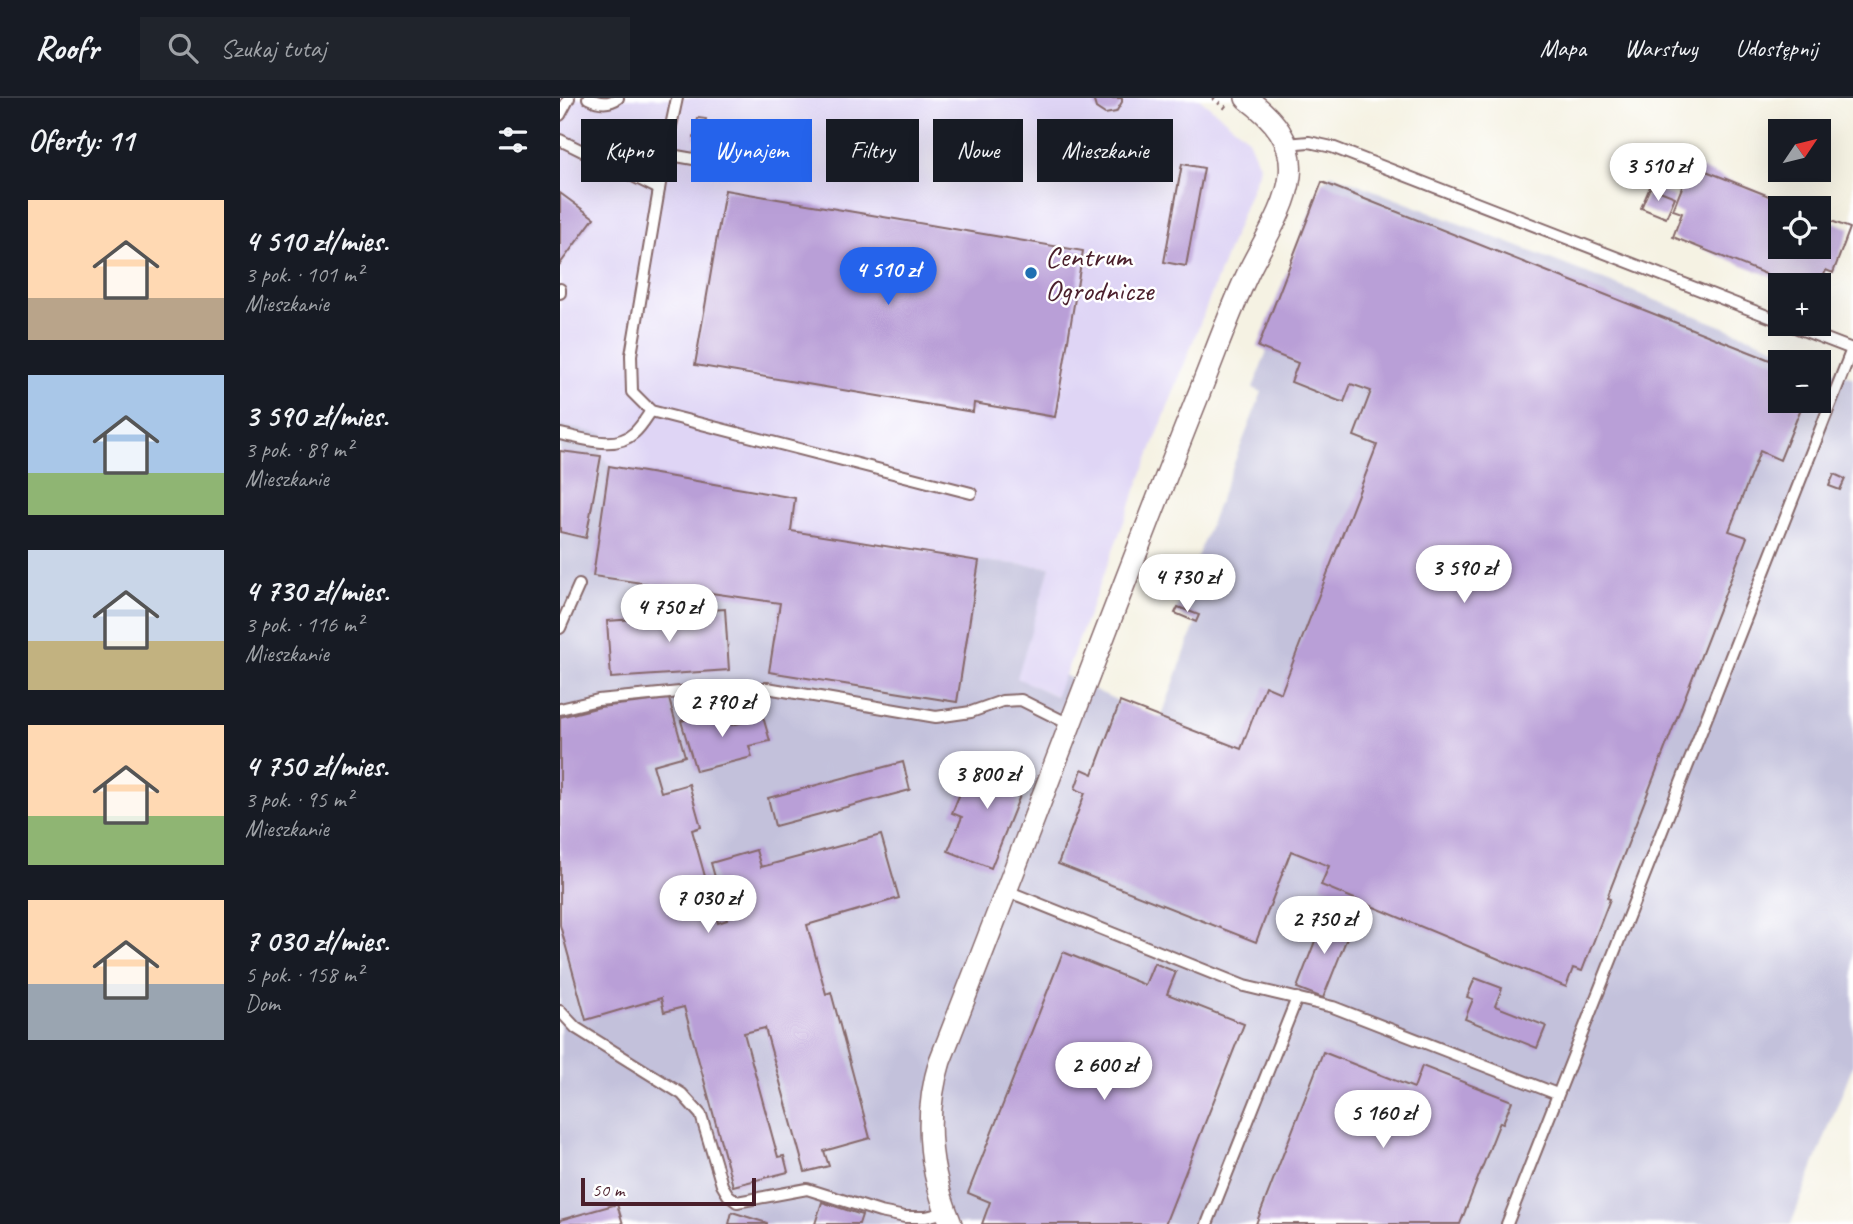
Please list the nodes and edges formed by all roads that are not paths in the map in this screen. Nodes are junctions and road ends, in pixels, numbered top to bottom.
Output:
1 (569, 98) edge
2 (588, 98) edge
3 (618, 98) edge
4 (677, 98) edge
5 (1247, 98) edge
6 (560, 115) edge
7 (672, 119) edge
8 (560, 140) edge
9 (1286, 144) junction
10 (660, 182) edge
11 (659, 189) junction
12 (1768, 316) edge
13 (1818, 336) edge
14 (1852, 349) edge
15 (651, 411) junction
16 (560, 434) edge
17 (971, 493) dead end
18 (579, 585) dead end
19 (560, 628) edge
20 (560, 709) edge
21 (1069, 724) junction
22 (1007, 891) junction
23 (1297, 998) junction
24 (560, 1011) edge
25 (1557, 1094) junction
26 (948, 1218) edge
27 (1207, 1224) edge
28 (1507, 1224) edge

1 - 6 lane
2 - 3 lane
4 - 7 lane
5 - 9 street
8 - 11 lane
9 - 12 lane
9 - 21 street
10 - 11 lane
11 - 15 lane
13 - 14 lane
14 - 25 lane
15 - 16 lane
15 - 17 lane
18 - 19 lane
20 - 21 lane
21 - 22 street
22 - 23 lane
22 - 26 street
23 - 25 lane
23 - 27 lane
24 - 26 lane
25 - 28 lane

